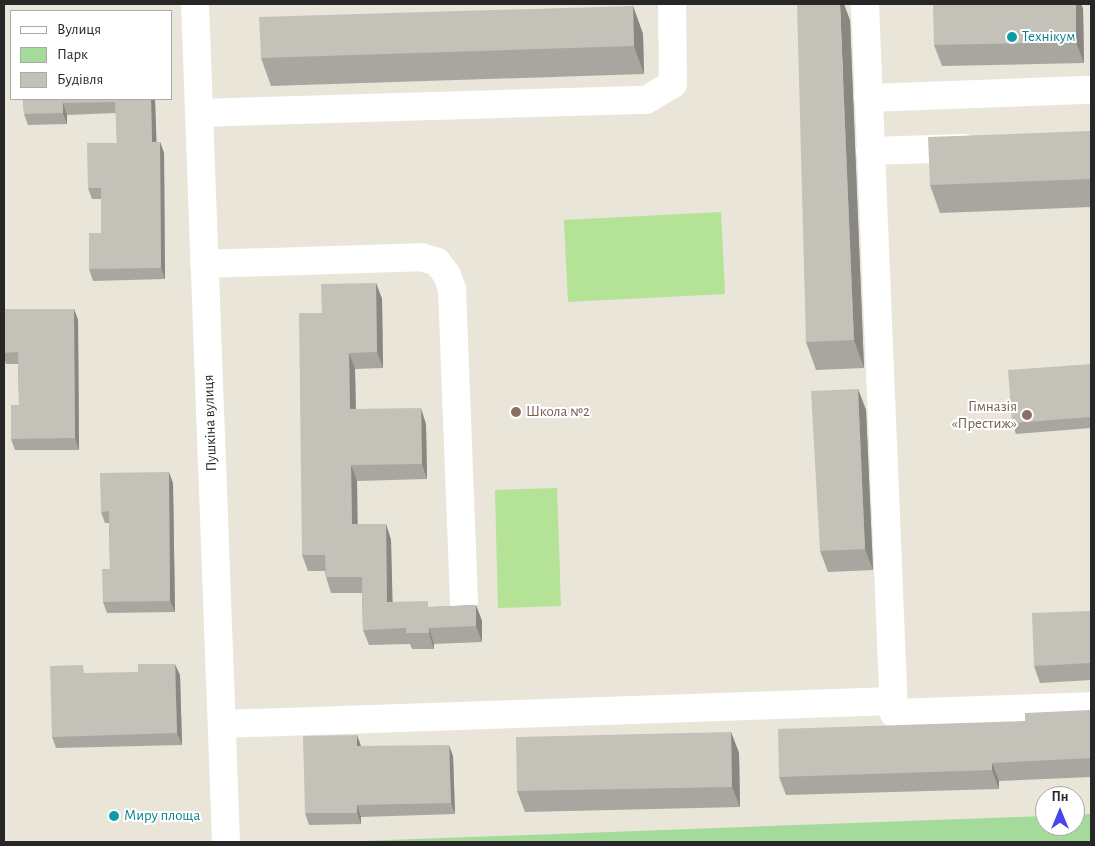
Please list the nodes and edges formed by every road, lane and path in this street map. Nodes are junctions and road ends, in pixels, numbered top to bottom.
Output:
1 (194, 4) edge
2 (672, 4) edge
3 (865, 4) edge
4 (1091, 90) edge
5 (868, 98) junction
6 (199, 113) junction
7 (995, 146) edge
8 (870, 151) junction
9 (204, 264) junction
10 (464, 602) dead end
11 (894, 701) junction
12 (1091, 706) edge
13 (222, 724) junction
14 (226, 842) edge

1 - 6 street, Пушкіна вулиця
2 - 6 street
3 - 5 street
4 - 5 street
5 - 8 street
6 - 9 street, Пушкіна вулиця
7 - 8 street
8 - 11 street
9 - 10 street
9 - 13 street, Пушкіна вулиця
11 - 12 street
11 - 13 street
13 - 14 street, Пушкіна вулиця

